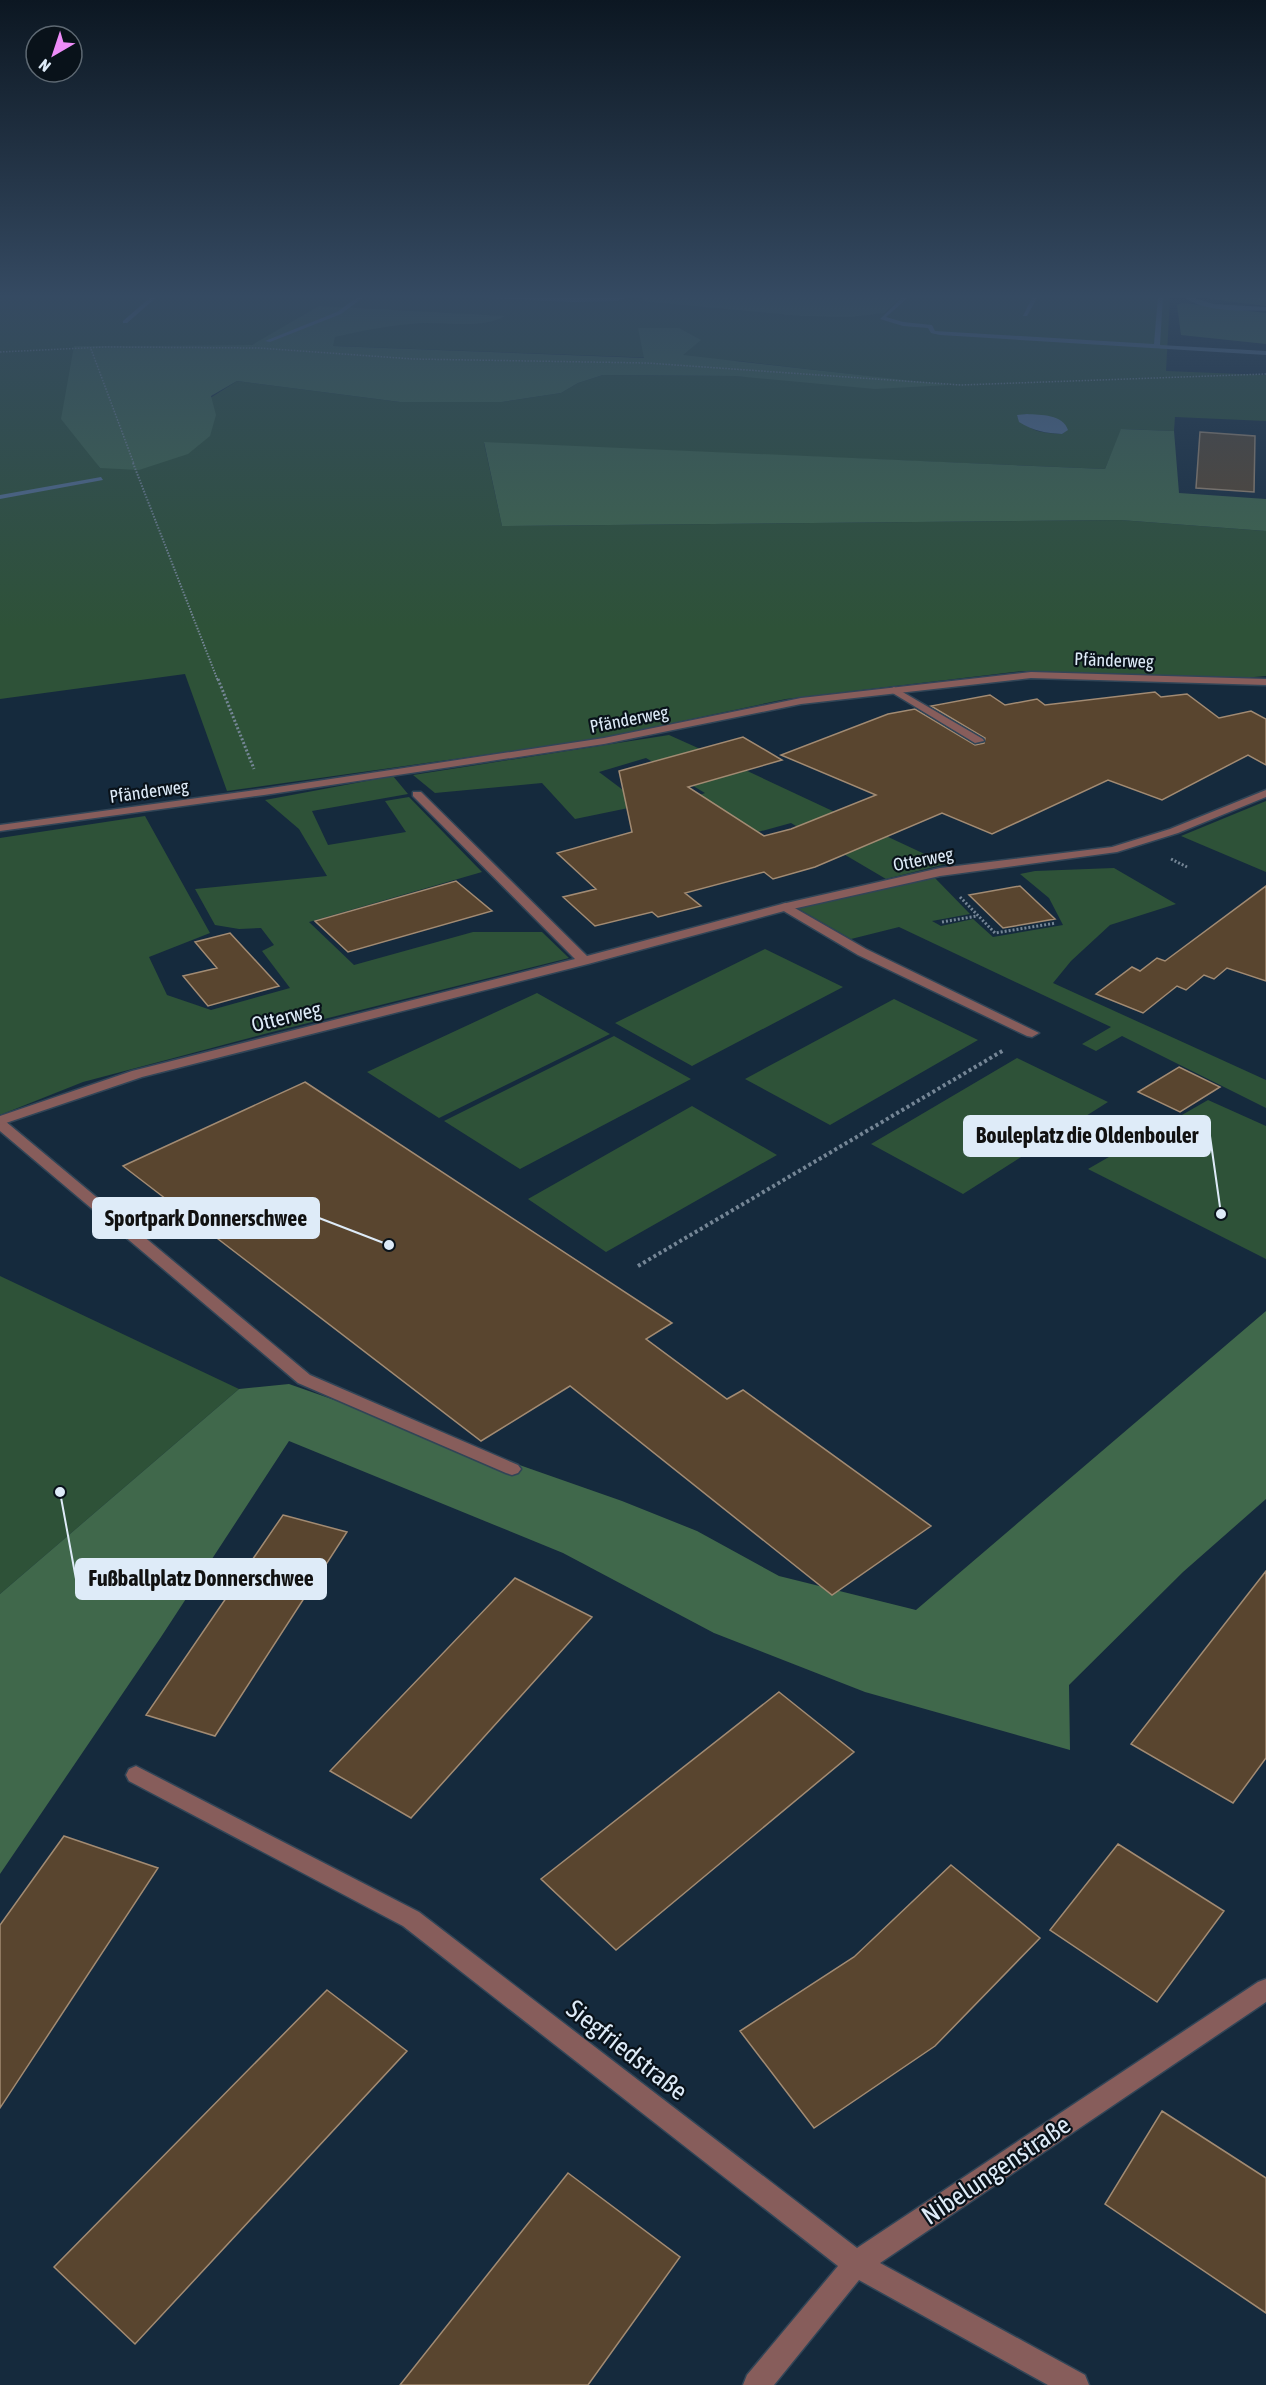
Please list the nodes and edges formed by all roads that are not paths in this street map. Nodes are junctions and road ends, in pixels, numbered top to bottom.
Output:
1 (1265, 683) edge
2 (894, 690) junction
3 (979, 741) dead end
4 (1266, 793) edge
5 (417, 794) dead end
6 (0, 828) edge
7 (786, 907) junction
8 (584, 961) junction
9 (1032, 1033) road end
10 (0, 1122) edge
11 (512, 1469) dead end
12 (136, 1775) dead end
13 (1266, 1989) edge
14 (856, 2264) junction
15 (757, 2385) edge
16 (1075, 2385) edge

1 - 2 street, Pfänderweg
2 - 3 street
2 - 6 street, Pfänderweg
4 - 7 street, Otterweg
5 - 8 street
7 - 8 street, Otterweg
7 - 9 street
8 - 10 street, Otterweg
10 - 11 street
12 - 14 street, Siegfriedstraße
13 - 14 street, Nibelungenstraße
14 - 15 street, Nibelungenstraße
14 - 16 street, Siegfriedstraße

